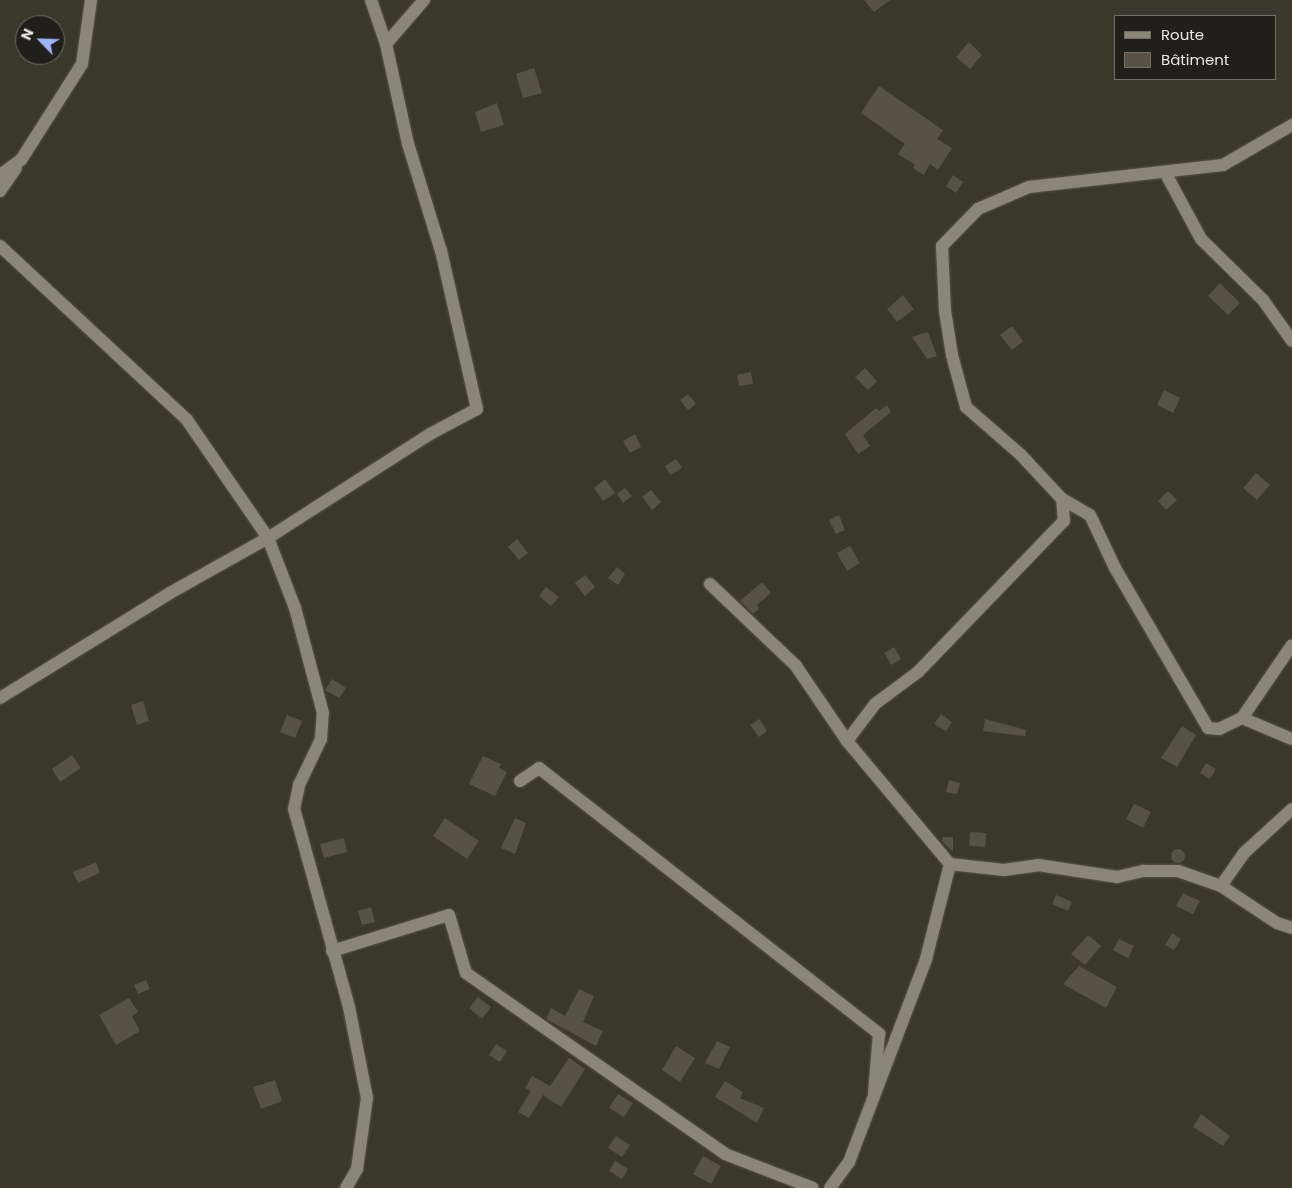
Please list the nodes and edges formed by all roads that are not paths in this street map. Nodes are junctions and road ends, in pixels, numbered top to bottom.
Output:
1 (91, 0) edge
2 (370, 0) edge
3 (424, 0) edge
4 (386, 44) junction
5 (1292, 125) edge
6 (21, 160) junction
7 (1166, 174) junction
8 (0, 175) edge
9 (0, 191) edge
10 (0, 246) edge
11 (1292, 341) edge
12 (1062, 499) junction
13 (268, 538) junction
14 (710, 584) dead end
15 (1292, 645) edge
16 (0, 698) edge
17 (1242, 718) junction
18 (1292, 739) edge
19 (847, 741) junction
20 (520, 781) dead end
21 (1292, 809) edge
22 (950, 864) junction
23 (1222, 886) junction
24 (1292, 928) edge
25 (332, 951) junction
26 (874, 1093) junction
27 (346, 1188) edge
28 (813, 1188) edge
29 (830, 1188) edge

1 - 6 street
2 - 4 street
3 - 4 street
4 - 13 street
5 - 7 street
6 - 8 street
6 - 9 street
7 - 11 street
7 - 12 street
10 - 13 street
12 - 17 street
12 - 19 street
13 - 16 street
13 - 25 street
14 - 19 street
15 - 17 street
17 - 18 street
19 - 22 street
20 - 26 street
21 - 23 street
22 - 23 street
22 - 26 street
23 - 24 street
25 - 27 street
25 - 28 street
26 - 29 street

